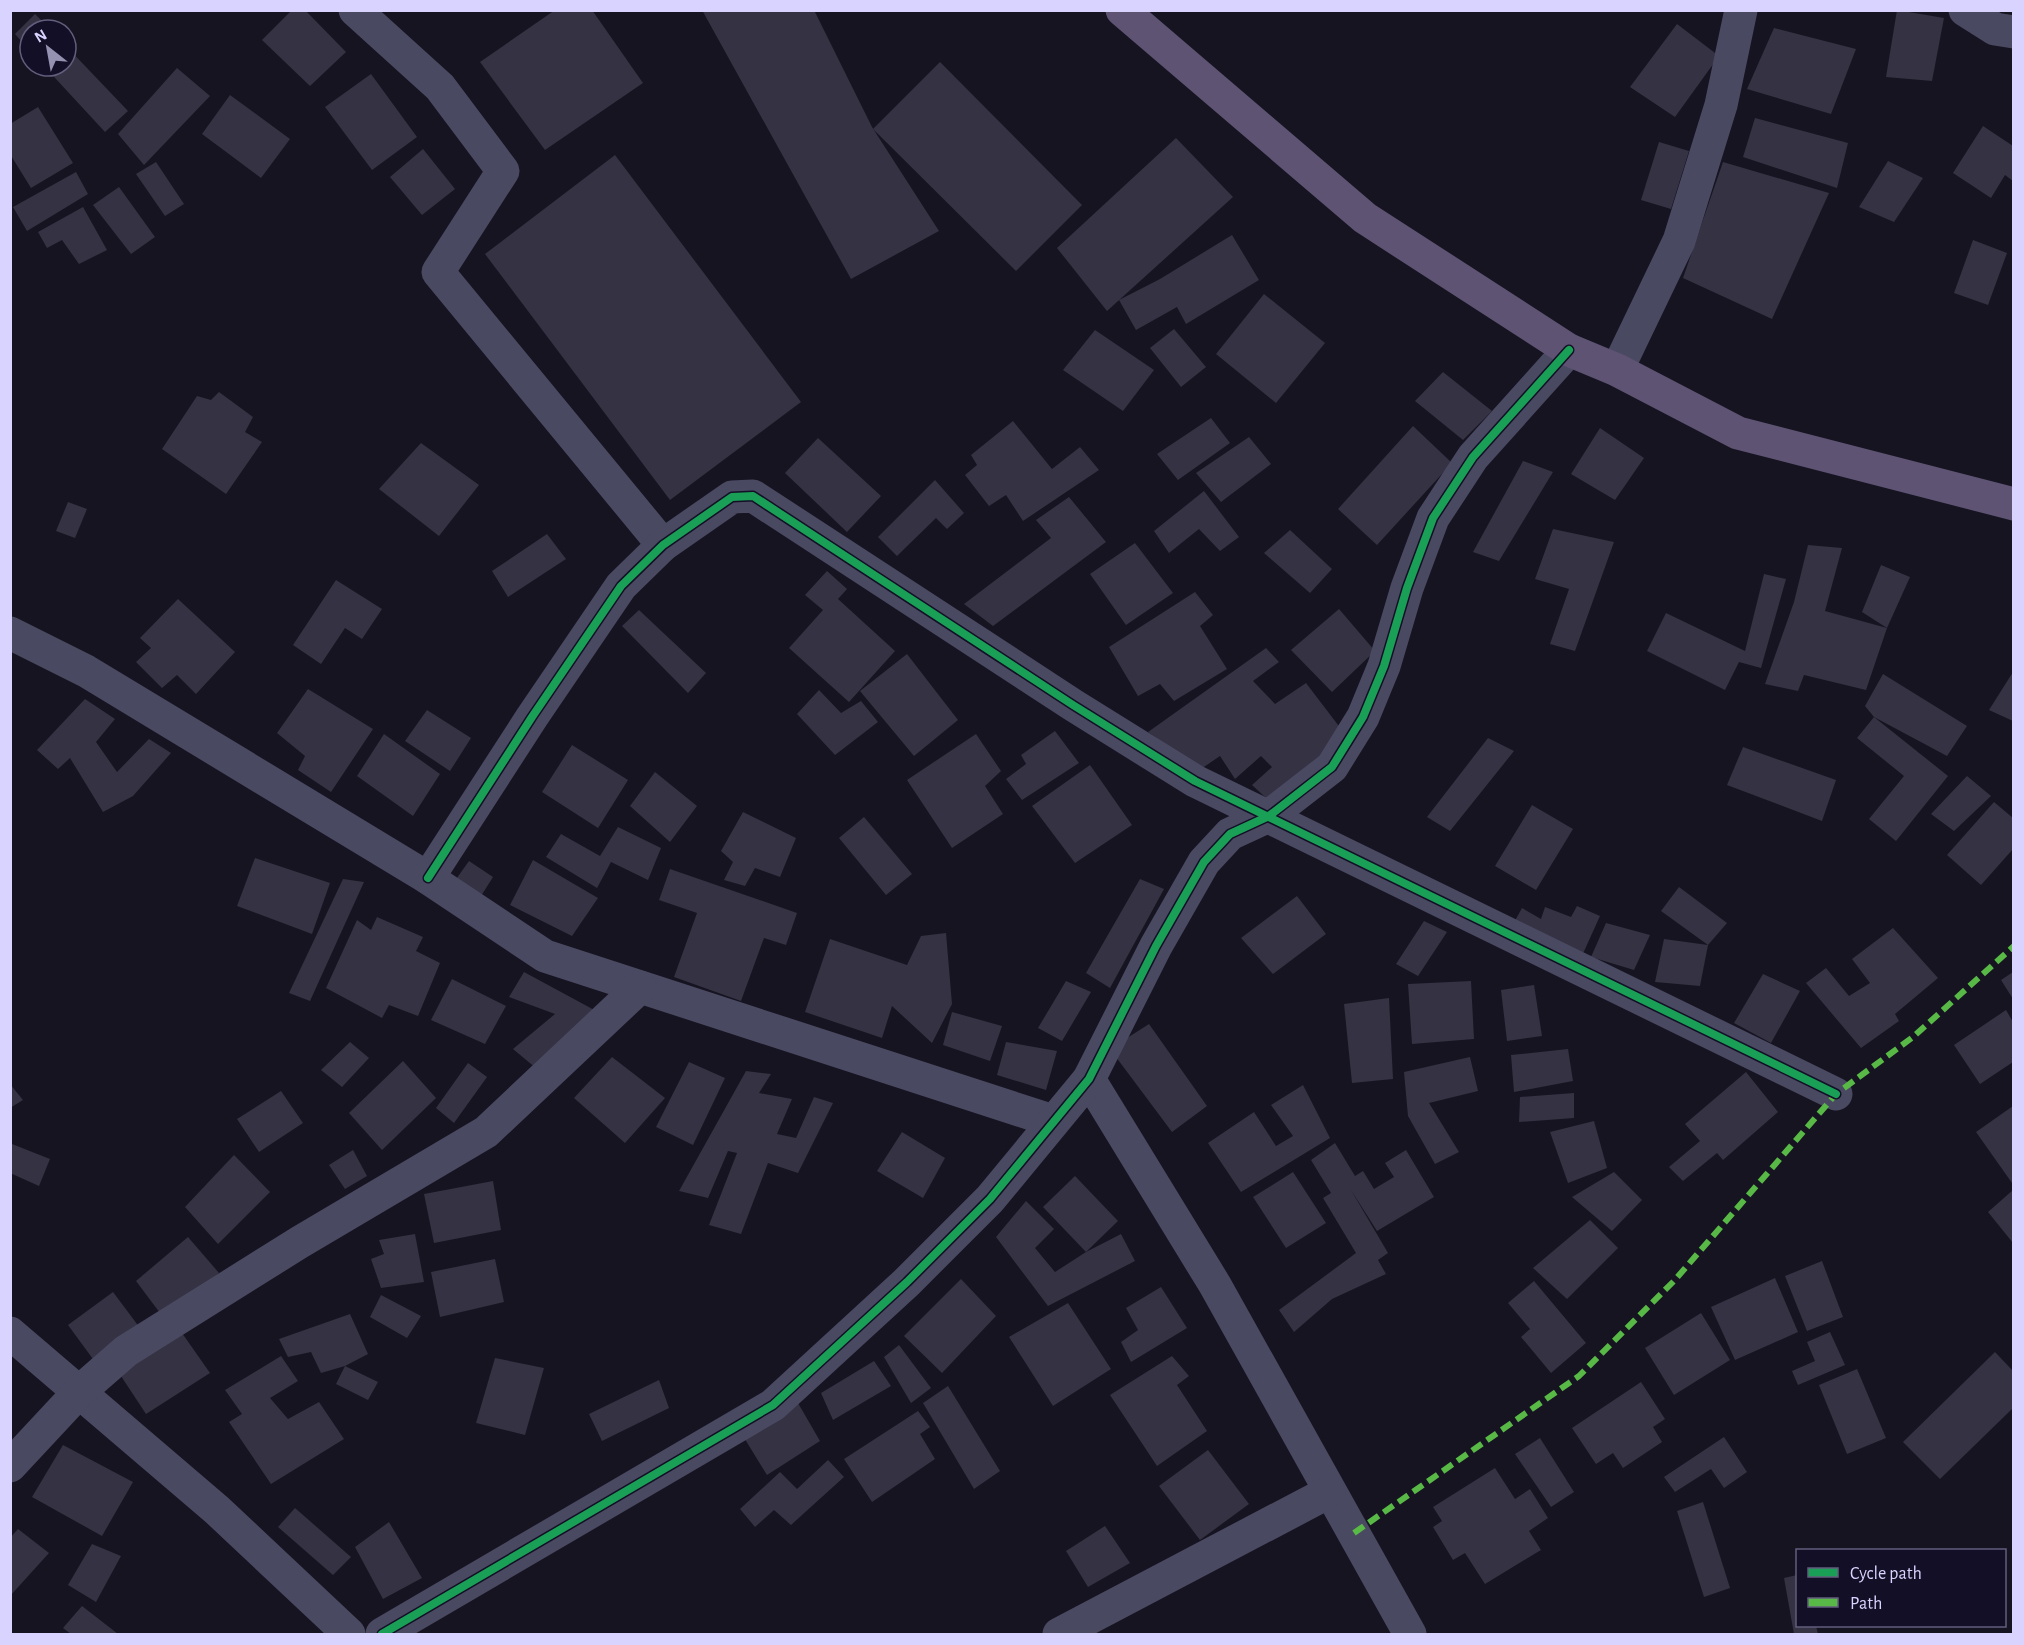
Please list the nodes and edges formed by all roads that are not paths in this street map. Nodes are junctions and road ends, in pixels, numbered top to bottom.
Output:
1 (355, 10) edge
2 (1122, 10) edge
3 (1741, 10) edge
4 (1965, 10) edge
5 (2013, 32) edge
6 (1569, 350) junction
7 (1617, 370) junction
8 (2013, 504) edge
9 (663, 545) junction
10 (10, 633) edge
11 (1269, 816) junction
12 (429, 878) junction
13 (640, 987) junction
14 (1089, 1079) junction
15 (1836, 1094) dead end
16 (1053, 1121) junction
17 (10, 1334) edge
18 (79, 1392) junction
19 (10, 1466) edge
20 (1329, 1492) junction
21 (349, 1635) edge
22 (382, 1635) edge
23 (1059, 1635) edge
24 (1410, 1635) edge

1 - 9 street
2 - 6 main road
3 - 7 street
4 - 5 street
6 - 7 main road
6 - 11 street
7 - 8 main road
9 - 11 street
9 - 12 street
10 - 12 street
11 - 14 street
11 - 15 street
12 - 13 street
13 - 16 street
13 - 18 street
14 - 16 street
14 - 20 street
16 - 22 street
17 - 18 street
18 - 19 street
18 - 21 street
20 - 23 street
20 - 24 street

